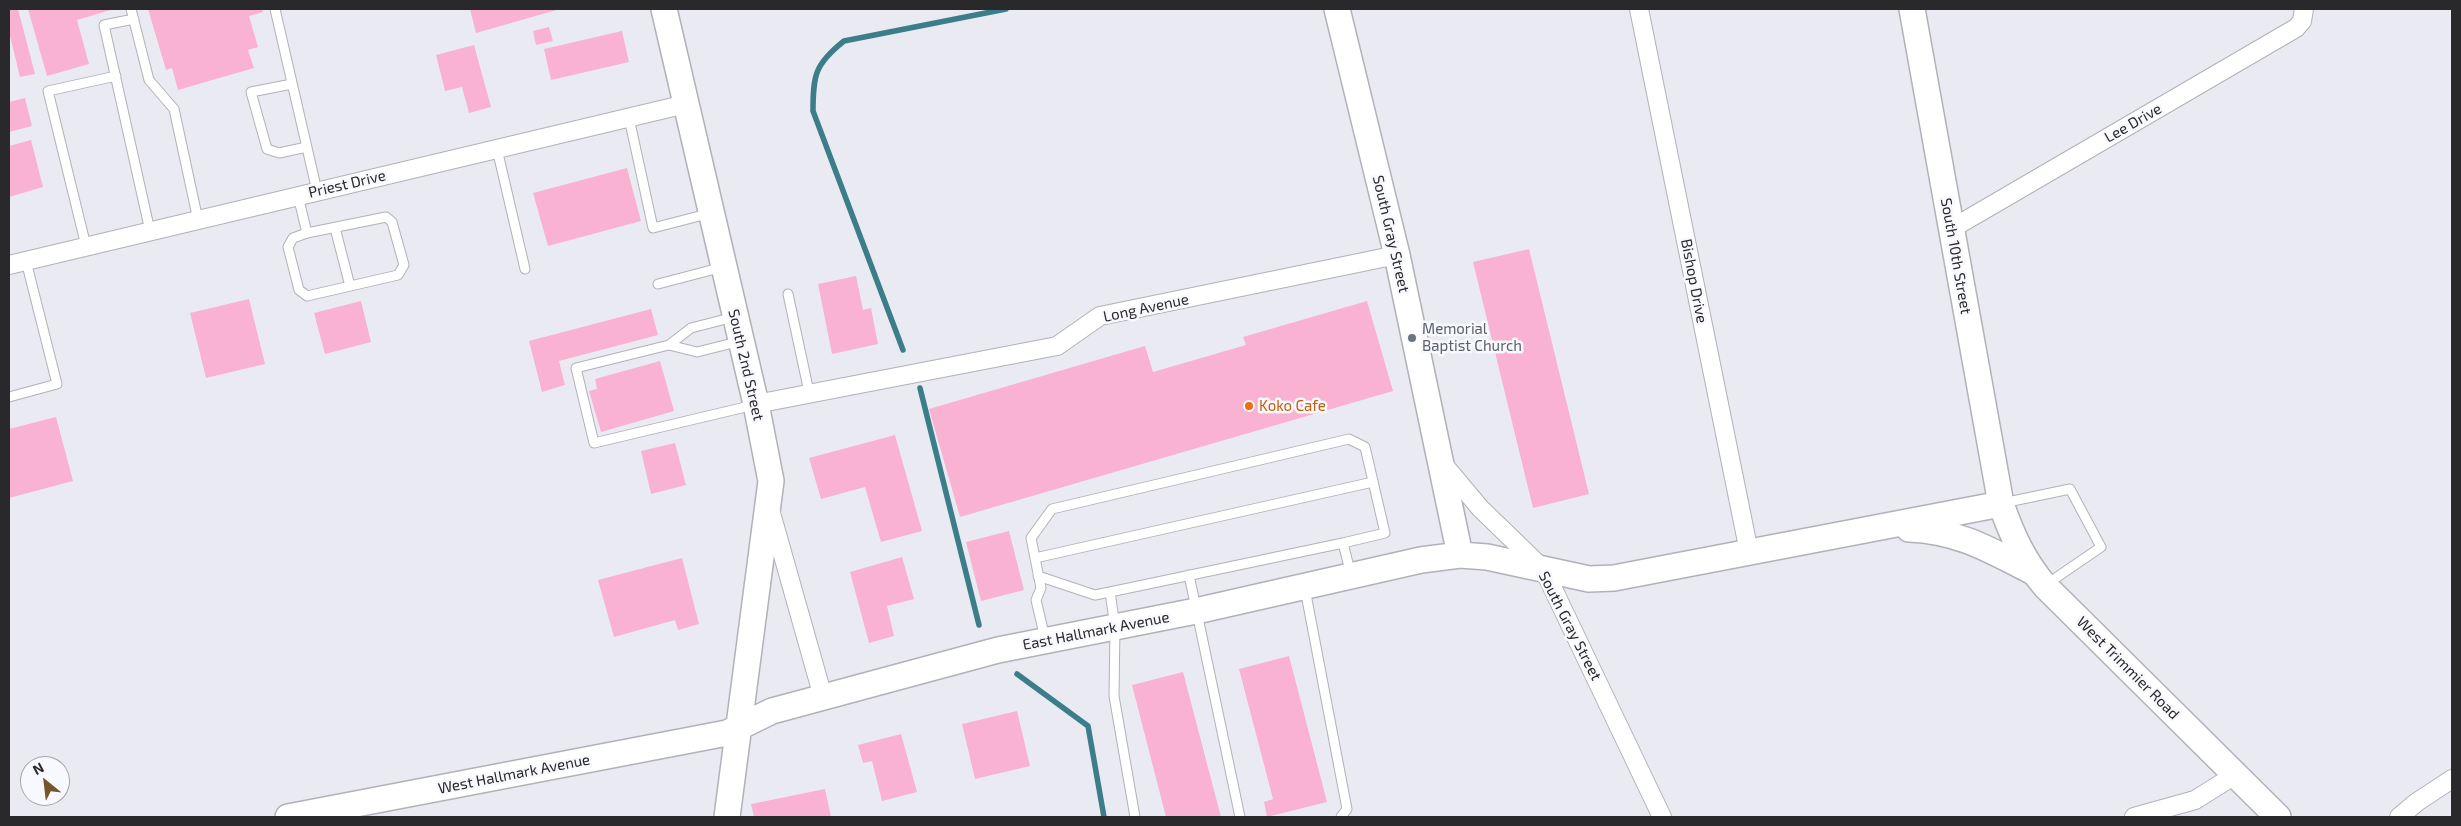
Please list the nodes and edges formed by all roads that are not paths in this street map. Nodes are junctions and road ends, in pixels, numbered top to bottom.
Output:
1 (131, 9) edge
2 (275, 9) edge
3 (664, 9) edge
4 (1337, 9) edge
5 (1639, 9) edge
6 (1912, 9) edge
7 (2304, 9) edge
8 (134, 19) junction
9 (116, 76) junction
10 (292, 84) junction
11 (686, 104) junction
12 (628, 118) junction
13 (307, 147) junction
14 (497, 149) junction
15 (317, 192) junction
16 (298, 196) junction
17 (711, 213) junction
18 (198, 220) junction
19 (335, 228) junction
20 (1952, 230) junction
21 (150, 231) junction
22 (307, 233) junction
23 (86, 246) junction
24 (1397, 255) junction
25 (17, 262) edge
26 (724, 267) junction
27 (525, 269) dead end
28 (658, 284) dead end
29 (350, 286) junction
30 (788, 294) dead end
31 (736, 317) junction
32 (741, 341) junction
33 (669, 345) junction
34 (809, 392) junction
35 (9, 397) edge
36 (756, 404) junction
37 (1440, 461) junction
38 (1373, 482) junction
39 (768, 503) junction
40 (2001, 504) junction
41 (1877, 528) junction
42 (1344, 542) junction
43 (1749, 552) junction
44 (1460, 554) junction
45 (1035, 558) junction
46 (1544, 570) junction
47 (1189, 575) junction
48 (1038, 576) junction
49 (1351, 576) junction
50 (2039, 579) junction
51 (1304, 586) junction
52 (1110, 592) junction
53 (1196, 611) junction
54 (1115, 627) junction
55 (1046, 641) junction
56 (823, 697) junction
57 (738, 727) junction
58 (2235, 775) junction
59 (2452, 778) edge
60 (2177, 811) edge
61 (288, 817) edge
62 (726, 817) edge
63 (1135, 817) edge
64 (1240, 817) edge
65 (1341, 817) edge
66 (1662, 817) edge
67 (2134, 817) edge
68 (2278, 817) edge
69 (2399, 817) edge

1 - 8 lane
2 - 10 lane
3 - 11 street, South 2nd Street
4 - 24 street, South Gray Street
5 - 43 street, Bishop Drive
6 - 20 street, South 10th Street
7 - 20 street, Lee Drive
8 - 9 lane
8 - 18 lane
9 - 21 lane
9 - 23 lane
10 - 13 lane
10 - 13 lane
11 - 12 street, Priest Drive
11 - 17 street, South 2nd Street
12 - 14 street, Priest Drive
12 - 17 lane
13 - 15 lane
14 - 15 street, Priest Drive
14 - 27 lane
15 - 16 street, Priest Drive
16 - 18 street, Priest Drive
16 - 22 lane
17 - 26 street, South 2nd Street
18 - 21 street, Priest Drive
19 - 22 lane
19 - 29 lane
19 - 29 lane
20 - 40 street, South 10th Street
21 - 23 street, Priest Drive
22 - 29 lane
23 - 25 street, Priest Drive
24 - 34 street, Long Avenue
24 - 37 street, South Gray Street
25 - 35 lane
26 - 28 lane
26 - 31 street, South 2nd Street
30 - 34 lane
31 - 32 street, South 2nd Street
31 - 33 lane
32 - 33 lane
32 - 36 street, South 2nd Street
33 - 36 lane
34 - 36 street, Long Avenue
36 - 39 street, South 2nd Street
37 - 44 street, South Gray Street
37 - 46 street, South Gray Street
38 - 42 lane
38 - 45 lane
38 - 45 lane
39 - 56 street
39 - 57 street, South 2nd Street
40 - 41 street
40 - 50 street, West Trimmier Road
40 - 50 lane
41 - 43 street, East Hallmark Avenue
41 - 50 street
42 - 47 lane
42 - 49 lane
43 - 46 street, East Hallmark Avenue
44 - 46 street, East Hallmark Avenue
44 - 49 street, East Hallmark Avenue
45 - 48 lane
46 - 66 street, South Gray Street
47 - 52 lane
47 - 53 lane
48 - 52 lane
48 - 55 lane
49 - 51 street, East Hallmark Avenue
50 - 58 street, West Trimmier Road
51 - 53 street, East Hallmark Avenue
51 - 65 lane
52 - 54 lane
53 - 54 street, East Hallmark Avenue
53 - 64 lane
54 - 55 street, East Hallmark Avenue
54 - 63 lane
55 - 56 street, East Hallmark Avenue
56 - 57 street, East Hallmark Avenue
57 - 61 street, West Hallmark Avenue
57 - 62 street, South 2nd Street
58 - 60 street
58 - 68 street, West Trimmier Road
59 - 69 street
60 - 67 street

